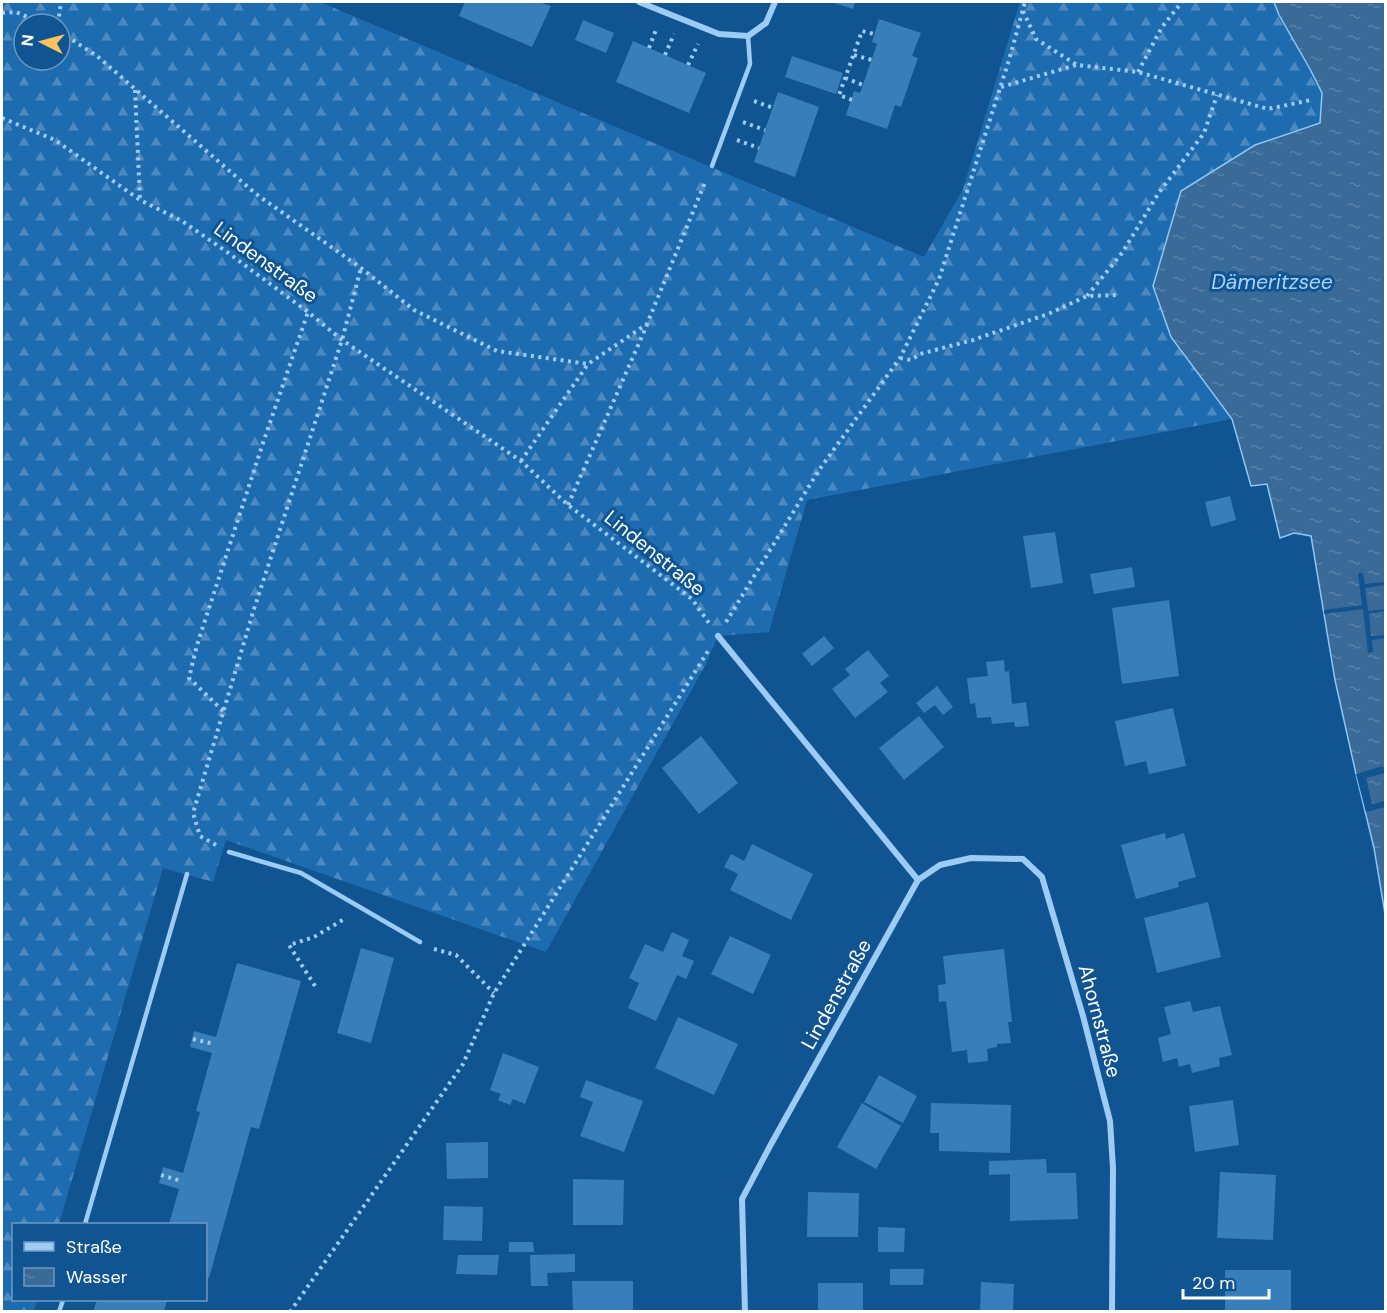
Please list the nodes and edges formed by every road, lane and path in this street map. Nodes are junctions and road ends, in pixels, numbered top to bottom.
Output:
1 (639, 2) edge
2 (775, 2) edge
3 (1025, 2) edge
4 (1182, 2) edge
5 (1022, 11) junction
6 (658, 25) dead end
7 (675, 32) dead end
8 (874, 34) dead end
9 (748, 36) junction
10 (72, 40) edge
11 (699, 42) dead end
12 (649, 48) dead end
13 (664, 55) dead end
14 (854, 55) junction
15 (872, 60) dead end
16 (688, 65) dead end
17 (1077, 65) junction
18 (1138, 72) junction
19 (845, 78) junction
20 (863, 84) dead end
21 (1001, 87) junction
22 (135, 89) junction
23 (1217, 95) junction
24 (852, 100) dead end
25 (1311, 100) dead end
26 (2, 118) edge
27 (712, 165) joint
28 (140, 200) junction
29 (361, 268) junction
30 (1117, 295) dead end
31 (1087, 296) junction
32 (308, 312) junction
33 (647, 324) junction
34 (342, 340) junction
35 (900, 358) junction
36 (588, 364) junction
37 (521, 461) junction
38 (568, 505) junction
39 (718, 636) junction
40 (223, 711) junction
41 (230, 852) joint
42 (187, 874) dead end
43 (918, 880) junction
44 (363, 908) junction
45 (420, 942) joint
46 (315, 986) dead end
47 (494, 993) junction
48 (193, 1039) dead end
49 (214, 1044) dead end
50 (161, 1175) dead end
51 (181, 1181) dead end
52 (85, 1223) edge
53 (290, 1311) edge
54 (745, 1311) edge
55 (1112, 1311) edge

1 - 9 street
2 - 9 street
3 - 5 path
4 - 18 path
5 - 17 path
5 - 21 path
6 - 12 path
7 - 13 path
8 - 14 path
9 - 27 lane
10 - 22 path
11 - 16 path
14 - 15 path
14 - 19 path
17 - 18 path
17 - 21 path
18 - 23 path
19 - 20 path
19 - 24 path
21 - 35 path
22 - 28 path
22 - 29 path
23 - 25 path
23 - 31 path
26 - 28 path, Lindenstraße
27 - 33 path
28 - 32 path, Lindenstraße
29 - 34 path
29 - 36 path
30 - 31 path
31 - 35 path
32 - 34 path, Lindenstraße
32 - 40 path
33 - 36 path
33 - 38 path
34 - 37 path, Lindenstraße
34 - 40 path
35 - 39 path
36 - 37 path
37 - 38 path, Lindenstraße
38 - 39 path, Lindenstraße
39 - 43 street
39 - 47 path
40 - 41 path
41 - 44 lane
42 - 52 lane
43 - 54 street, Lindenstraße
43 - 55 street, Ahornstraße
44 - 45 lane
44 - 46 path
45 - 47 path
47 - 53 path
48 - 49 path
50 - 51 path

